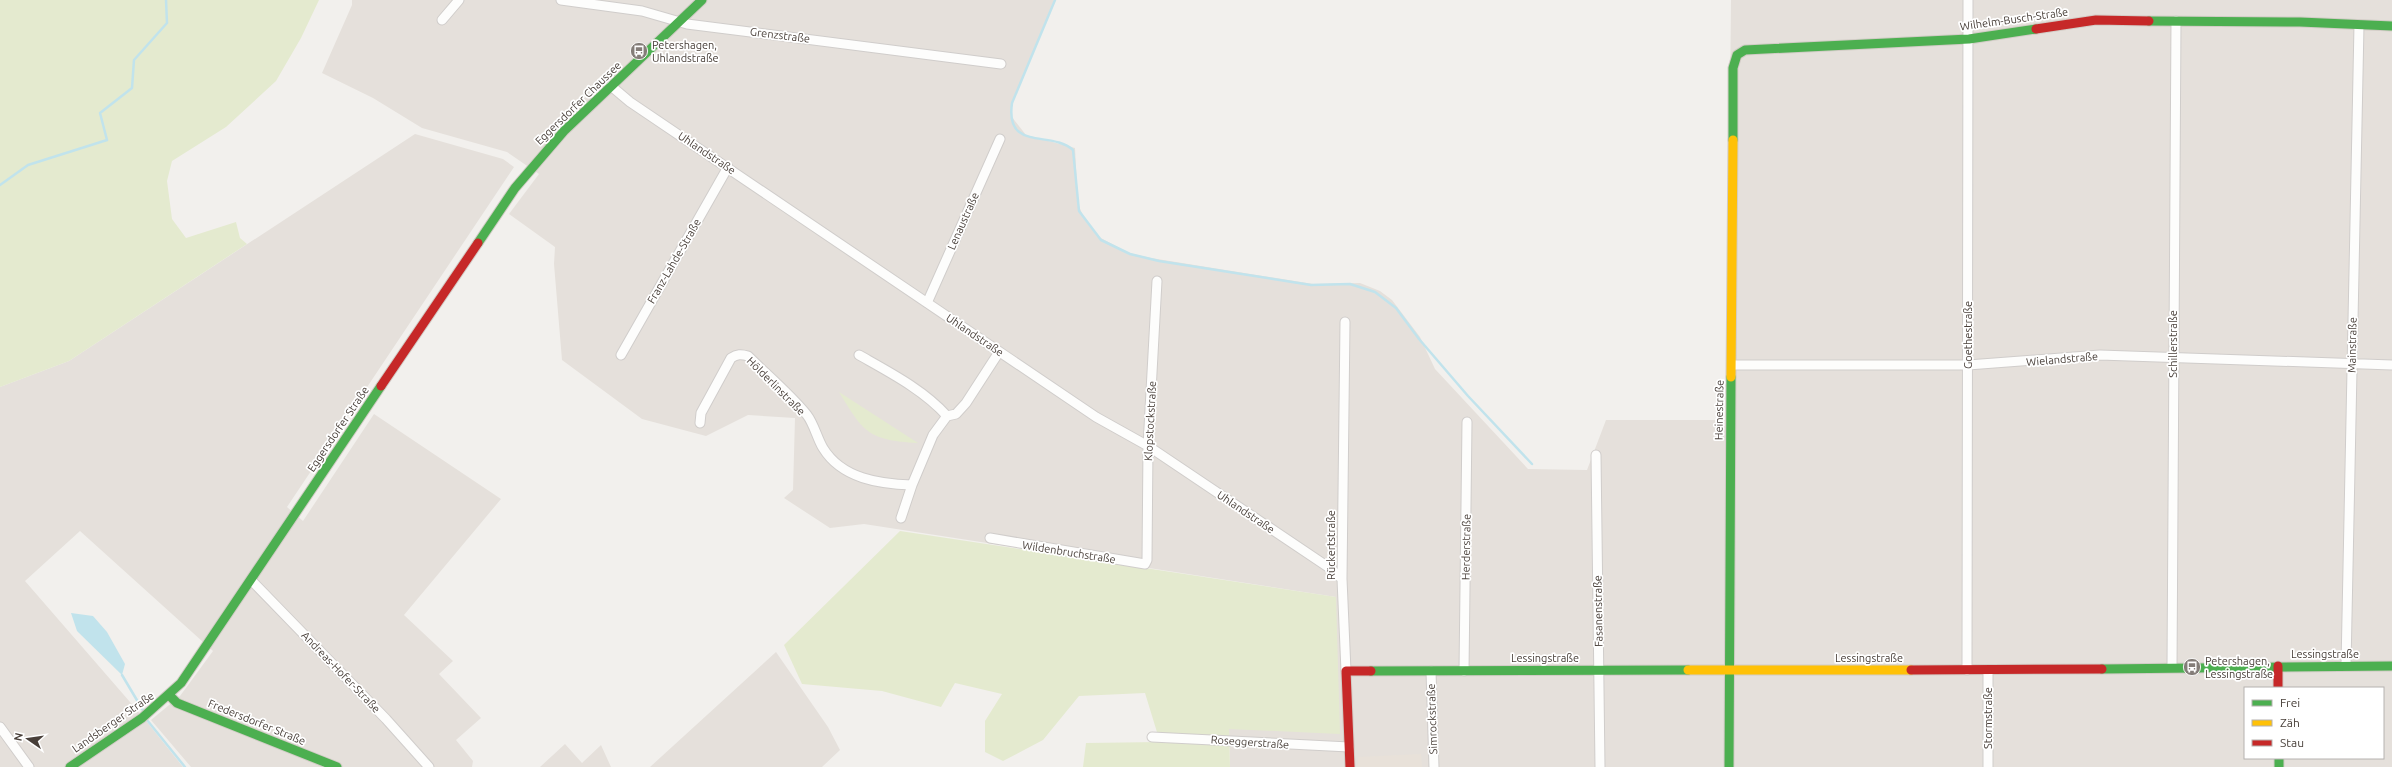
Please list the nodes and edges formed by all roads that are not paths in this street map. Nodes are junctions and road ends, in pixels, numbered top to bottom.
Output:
1 (459, 0) edge
2 (561, 0) edge
3 (702, 0) edge
4 (1968, 0) edge
5 (442, 20) dead end
6 (679, 21) junction
7 (2176, 22) junction
8 (2359, 25) junction
9 (2392, 26) edge
10 (1969, 39) junction
11 (1737, 55) joint
12 (1001, 64) dead end
13 (611, 86) junction
14 (1000, 139) dead end
15 (728, 167) junction
16 (525, 174) joint
17 (1157, 281) dead end
18 (927, 303) junction
19 (1345, 322) dead end
20 (999, 352) junction
21 (621, 355) dead end
22 (859, 355) dead end
23 (2173, 357) junction
24 (2351, 363) junction
25 (1732, 365) junction
26 (1968, 365) junction
27 (2392, 365) edge
28 (947, 416) junction
29 (1468, 422) dead end
30 (700, 424) dead end
31 (1148, 446) junction
32 (1596, 455) dead end
33 (912, 486) junction
34 (901, 518) dead end
35 (990, 538) dead end
36 (1147, 560) joint
37 (1342, 579) junction
38 (251, 580) junction
39 (2278, 666) junction
40 (2346, 666) junction
41 (2392, 666) edge
42 (2172, 667) junction
43 (1598, 670) junction
44 (1967, 670) junction
45 (1988, 670) junction
46 (1346, 671) junction
47 (1431, 671) junction
48 (1464, 671) junction
49 (1729, 671) junction
50 (2278, 687) edge
51 (170, 696) junction
52 (0, 727) edge
53 (1152, 737) dead end
54 (1349, 747) junction
55 (29, 767) edge
56 (70, 767) edge
57 (337, 767) edge
58 (429, 767) edge
59 (1350, 767) edge
60 (1434, 767) edge
61 (1600, 767) edge
62 (1729, 767) edge
63 (1988, 767) edge

1 - 5 street
2 - 6 street, Grenzstraße
3 - 6 street, Eggersdorfer Chaussee
4 - 10 street, Goethestraße
6 - 12 street, Grenzstraße
6 - 13 street, Eggersdorfer Chaussee
7 - 8 street, Wilhelm-Busch-Straße
7 - 10 street, Wilhelm-Busch-Straße
7 - 23 street, Schillerstraße
8 - 9 street, Wilhelm-Busch-Straße
8 - 24 street, Mainstraße
10 - 11 street, Wilhelm-Busch-Straße
10 - 26 street, Goethestraße
11 - 25 street, Heinestraße
13 - 15 street, Uhlandstraße
13 - 16 street, Eggersdorfer Chaussee
14 - 18 street, Lenaustraße
15 - 18 street, Uhlandstraße
15 - 21 street, Franz-Lahde-Straße
16 - 38 street, Eggersdorfer Straße
17 - 31 street, Klopstockstraße
18 - 20 street, Uhlandstraße
19 - 37 street, Rückertstraße
20 - 28 street
20 - 31 street, Uhlandstraße
22 - 28 street
23 - 24 street, Wielandstraße
23 - 26 street, Wielandstraße
23 - 42 street, Schillerstraße
24 - 27 street, Wielandstraße
24 - 40 street, Mainstraße
25 - 26 street, Wielandstraße
25 - 49 street, Heinestraße
26 - 44 street, Goethestraße
28 - 33 street
29 - 48 street, Herderstraße
30 - 33 street, Hölderlinstraße
31 - 36 street, Klopstockstraße
31 - 37 street, Uhlandstraße
32 - 43 street, Fasanenstraße
33 - 34 street
35 - 36 street, Wildenbruchstraße
37 - 46 street, Rückertstraße
38 - 51 street, Eggersdorfer Straße
38 - 58 street, Andreas-Hofer-Straße
39 - 40 street, Lessingstraße
39 - 42 street, Lessingstraße
39 - 50 street
40 - 41 street, Lessingstraße
42 - 45 street, Lessingstraße
43 - 48 street, Lessingstraße
43 - 49 street, Lessingstraße
43 - 61 street, Fasanenstraße
44 - 45 street, Lessingstraße
44 - 49 street, Lessingstraße
45 - 63 street, Stormstraße
46 - 47 street, Lessingstraße
46 - 54 street, Rückertstraße
47 - 48 street, Lessingstraße
47 - 60 street, Simrockstraße
49 - 62 street, Heinestraße
51 - 56 street, Landsberger Straße
51 - 57 street, Fredersdorfer Straße
52 - 55 street
53 - 54 street, Roseggerstraße
54 - 59 street, Rückertstraße

